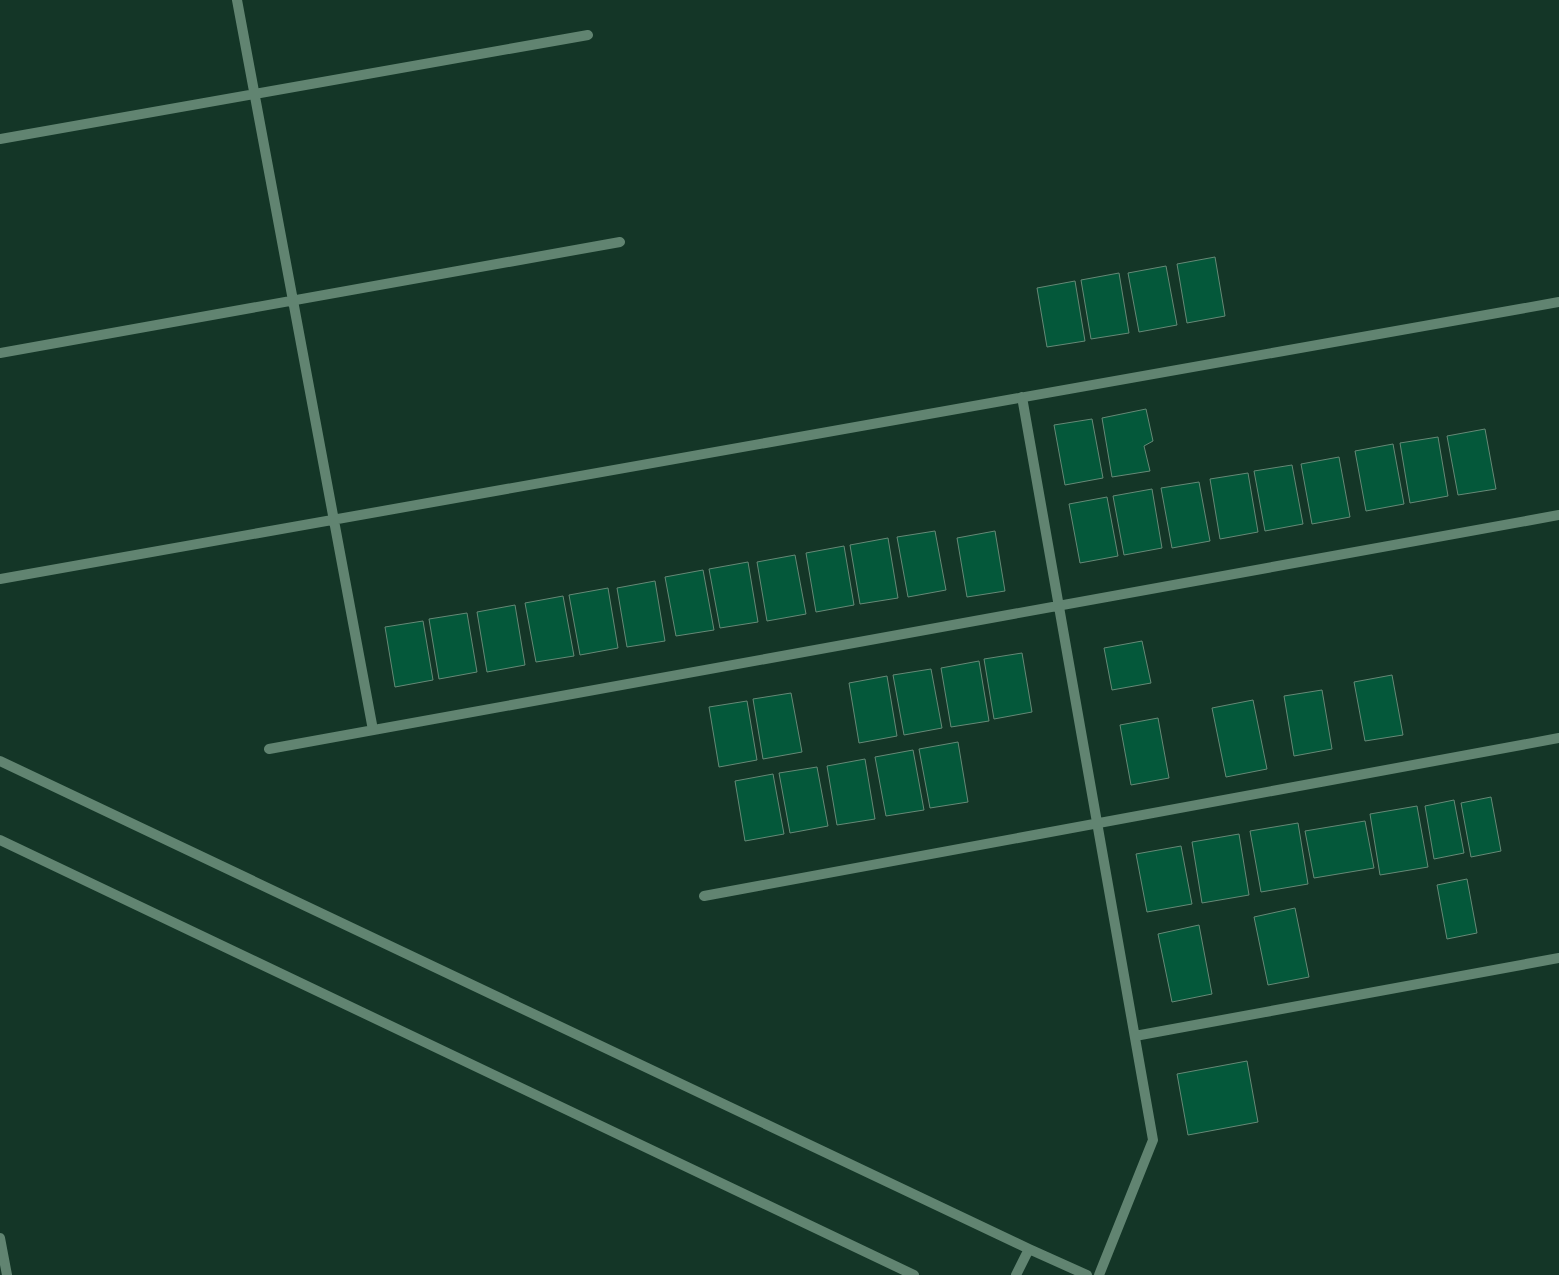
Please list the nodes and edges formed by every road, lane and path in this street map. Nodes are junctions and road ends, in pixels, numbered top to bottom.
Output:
1 (237, 0) edge
2 (588, 35) dead end
3 (255, 94) junction
4 (0, 138) edge
5 (620, 242) dead end
6 (293, 301) junction
7 (1559, 302) edge
8 (0, 354) edge
9 (1022, 397) junction
10 (1559, 515) edge
11 (334, 520) junction
12 (0, 579) edge
13 (1059, 606) junction
14 (373, 730) junction
15 (1559, 738) edge
16 (269, 749) dead end
17 (0, 761) edge
18 (1098, 824) junction
19 (0, 840) edge
20 (704, 896) dead end
21 (1559, 958) edge
22 (1135, 1036) junction
23 (0, 1238) edge
24 (1029, 1249) junction
25 (7, 1275) edge
26 (914, 1275) edge
27 (1016, 1275) edge
28 (1087, 1275) edge
29 (1099, 1275) edge

1 - 3 street
2 - 3 street
3 - 4 street
3 - 6 street
5 - 6 street
6 - 8 street
6 - 11 street
7 - 9 street
9 - 11 street
9 - 13 street
10 - 13 street
11 - 12 street
11 - 14 street
13 - 14 street
13 - 18 street
14 - 16 street
15 - 18 street
17 - 24 street
18 - 20 street
18 - 22 street
19 - 26 street
21 - 22 street
22 - 29 street
23 - 25 street
24 - 27 street
24 - 28 street

